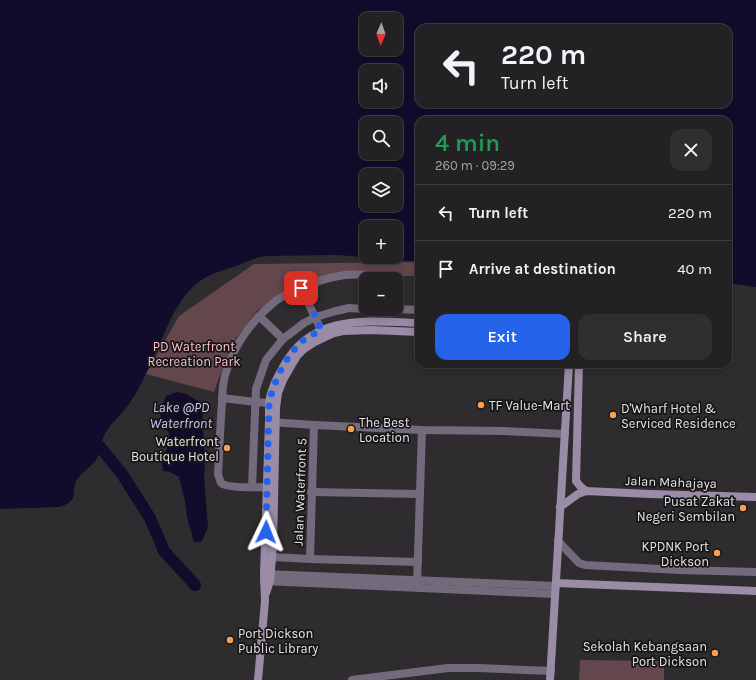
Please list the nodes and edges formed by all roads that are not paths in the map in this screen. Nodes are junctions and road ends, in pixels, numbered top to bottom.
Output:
1 (359, 274) edge
2 (301, 288) junction
3 (359, 309) edge
4 (403, 309) edge
5 (415, 310) edge
6 (259, 316) junction
7 (391, 316) edge
8 (316, 317) junction
9 (391, 322) junction
10 (415, 323) edge
11 (391, 331) junction
12 (415, 332) edge
13 (323, 333) junction
14 (283, 339) junction
15 (569, 368) edge
16 (579, 368) edge
17 (222, 398) junction
18 (256, 402) junction
19 (269, 403) junction
20 (273, 422) junction
21 (314, 425) junction
22 (422, 430) junction
23 (564, 434) junction
24 (252, 487) junction
25 (270, 487) junction
26 (586, 491) junction
27 (311, 492) junction
28 (420, 494) junction
29 (756, 497) edge
30 (560, 507) junction
31 (558, 541) junction
32 (272, 557) junction
33 (310, 559) junction
34 (418, 562) junction
35 (756, 572) edge
36 (267, 578) junction
37 (417, 584) junction
38 (556, 588) junction
39 (756, 591) edge
40 (551, 676) edge
41 (406, 677) edge
42 (258, 680) edge
43 (352, 680) edge

1 - 2 street
2 - 6 street
2 - 8 street
3 - 8 street
4 - 5 street
6 - 14 street
6 - 17 street
7 - 9 street
8 - 13 street
8 - 14 street
9 - 10 street
9 - 11 street
9 - 13 street
11 - 12 street
11 - 13 street
13 - 19 street
13 - 20 street
14 - 18 street
15 - 23 street
16 - 26 street
17 - 18 street
17 - 24 street
18 - 19 street
18 - 24 street
19 - 20 street
20 - 21 street
20 - 25 street
21 - 22 street
21 - 27 street, Jalan Waterfront 5
22 - 23 street
22 - 28 street
23 - 30 street
24 - 25 street
25 - 32 street
25 - 36 street
26 - 29 street, Jalan Mahajaya
26 - 30 street
27 - 28 street
27 - 33 street, Jalan Waterfront 5
28 - 34 street
30 - 31 street
31 - 35 street
31 - 38 street
32 - 33 street
32 - 36 street
33 - 34 street
34 - 37 street
36 - 37 street
36 - 42 street
37 - 38 street
38 - 39 street
38 - 40 street
40 - 41 street
41 - 43 street

